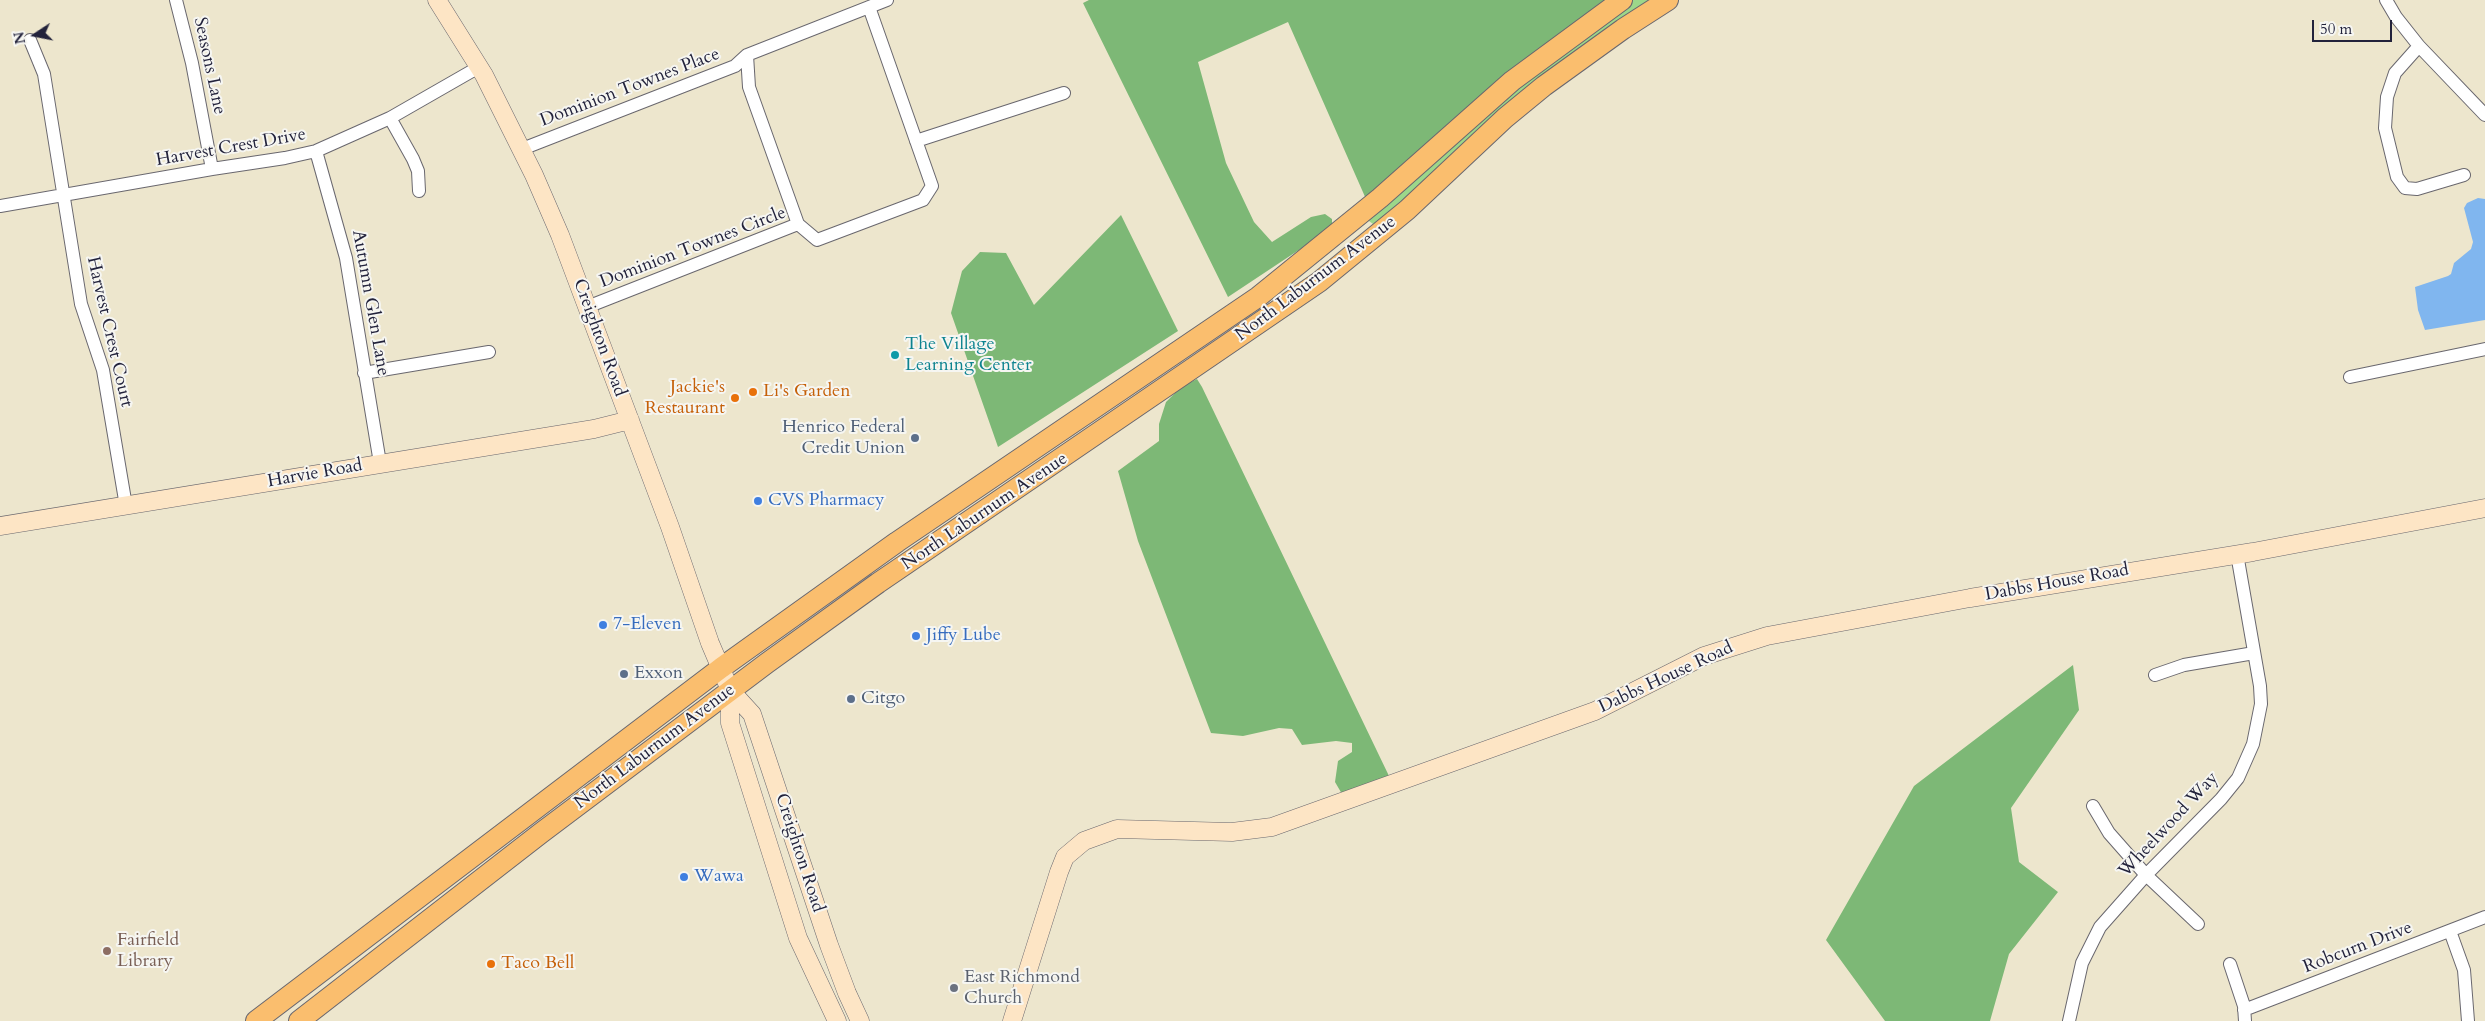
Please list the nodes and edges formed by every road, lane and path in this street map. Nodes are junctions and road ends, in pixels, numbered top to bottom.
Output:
1 (176, 0) edge
2 (887, 0) edge
3 (1622, 0) edge
4 (1668, 0) edge
5 (2386, 0) edge
6 (439, 1) edge
7 (868, 7) junction
8 (30, 40) dead end
9 (2419, 46) junction
10 (747, 55) junction
11 (479, 67) junction
12 (1064, 93) dead end
13 (2485, 115) edge
14 (390, 118) junction
15 (916, 141) junction
16 (522, 149) junction
17 (316, 151) junction
18 (212, 169) junction
19 (2464, 175) dead end
20 (419, 191) dead end
21 (64, 194) junction
22 (0, 206) edge
23 (798, 224) junction
24 (587, 307) junction
25 (2485, 349) edge
26 (489, 352) dead end
27 (364, 373) junction
28 (2350, 377) dead end
29 (630, 420) junction
30 (380, 463) junction
31 (126, 506) junction
32 (2485, 508) edge
33 (0, 526) edge
34 (2237, 554) junction
35 (2254, 653) junction
36 (721, 668) junction
37 (2154, 675) dead end
38 (730, 690) junction
39 (2093, 806) dead end
40 (2146, 875) junction
41 (2485, 917) edge
42 (2198, 924) dead end
43 (2450, 931) junction
44 (2230, 964) dead end
45 (2245, 1016) edge
46 (256, 1021) edge
47 (298, 1021) edge
48 (837, 1021) edge
49 (860, 1021) edge
50 (1012, 1021) edge
51 (2069, 1021) edge
52 (2468, 1021) edge

1 - 18 street, Seasons Lane
2 - 7 street, Dominion Townes Place
3 - 36 main road, North Laburnum Avenue
4 - 38 main road, North Laburnum Avenue
5 - 9 street
6 - 11 street, Creighton Road
7 - 10 street, Dominion Townes Place
7 - 15 street, Dominion Townes Circle
8 - 21 street, Harvest Crest Court
9 - 13 street
9 - 19 street
10 - 16 street, Dominion Townes Place
10 - 23 street
11 - 14 street, Harvest Crest Drive
11 - 16 street, Creighton Road
12 - 15 street
14 - 17 street, Harvest Crest Drive
14 - 20 street
15 - 23 street, Dominion Townes Circle
16 - 24 street, Creighton Road
17 - 18 street, Harvest Crest Drive
17 - 27 street, Autumn Glen Lane
18 - 21 street, Harvest Crest Drive
21 - 22 street, Harvest Crest Drive
21 - 31 street, Harvest Crest Court
23 - 24 street, Dominion Townes Circle
24 - 29 street, Creighton Road
25 - 28 street
26 - 27 street
27 - 30 street, Autumn Glen Lane
29 - 30 street, Harvie Road
29 - 36 street, Creighton Road
30 - 31 street, Harvie Road
31 - 33 street, Harvie Road
32 - 34 street, Dabbs House Road
34 - 35 street, Wheelwood Way
34 - 50 street, Dabbs House Road
35 - 37 street
35 - 40 street, Wheelwood Way
36 - 38 street, Creighton Road
36 - 46 main road, North Laburnum Avenue
38 - 47 main road, North Laburnum Avenue
38 - 48 street, Creighton Road
38 - 49 street, Creighton Road
39 - 40 street
40 - 42 street
40 - 51 street, Wheelwood Way
41 - 43 street, Robcurn Drive
43 - 45 street, Robcurn Drive
43 - 52 street
44 - 45 street

